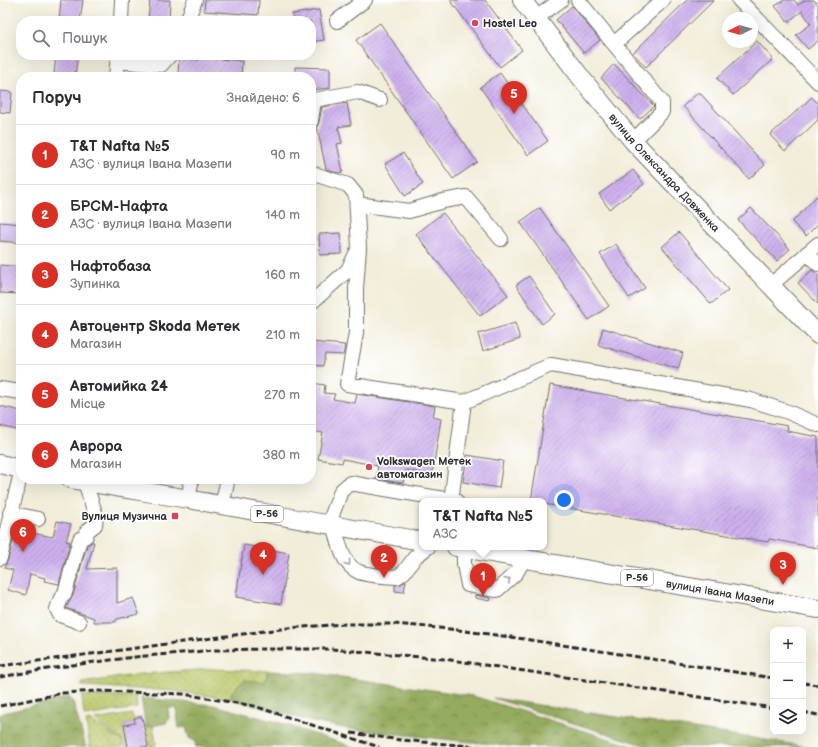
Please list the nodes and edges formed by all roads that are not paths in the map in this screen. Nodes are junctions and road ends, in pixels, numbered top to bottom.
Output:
1 (122, 0) edge
2 (195, 0) edge
3 (365, 0) edge
4 (522, 0) edge
5 (561, 0) edge
6 (578, 0) edge
7 (663, 0) edge
8 (740, 0) edge
9 (121, 16) edge
10 (189, 16) edge
11 (536, 18) junction
12 (337, 21) dead end
13 (614, 44) junction
14 (118, 60) edge
15 (130, 60) edge
16 (165, 60) edge
17 (117, 72) edge
18 (818, 82) edge
19 (316, 100) edge
20 (380, 100) dead end
21 (633, 141) junction
22 (316, 175) edge
23 (357, 204) junction
24 (501, 239) dead end
25 (818, 244) edge
26 (359, 248) junction
27 (807, 253) junction
28 (818, 264) edge
29 (771, 285) junction
30 (316, 298) edge
31 (818, 335) edge
32 (0, 389) edge
33 (16, 391) edge
34 (464, 402) junction
35 (818, 425) edge
36 (0, 464) edge
37 (16, 468) edge
38 (18, 484) edge
39 (82, 484) edge
40 (103, 484) edge
41 (190, 484) edge
42 (227, 484) edge
43 (435, 498) edge
44 (452, 498) edge
45 (188, 499) junction
46 (222, 505) junction
47 (10, 514) junction
48 (38, 519) dead end
49 (331, 526) junction
50 (419, 541) edge
51 (424, 550) edge
52 (460, 550) edge
53 (472, 550) edge
54 (0, 558) edge
55 (524, 559) junction
56 (818, 609) edge
57 (79, 622) dead end

1 - 9 street
2 - 10 street
3 - 12 street
4 - 11 main road, вулиця Олександра Довженка
5 - 11 street
6 - 13 street
7 - 13 street
8 - 18 street
11 - 21 main road, вулиця Олександра Довженка
13 - 21 street
14 - 17 street
15 - 16 street
19 - 20 street
21 - 29 main road, вулиця Олександра Довженка
22 - 23 street
23 - 24 street
23 - 26 street
25 - 27 street
26 - 30 street
26 - 34 street
27 - 28 street
27 - 29 street
29 - 31 main road, вулиця Олександра Довженка
32 - 33 street
34 - 35 street
34 - 44 street
36 - 37 main road
38 - 47 street
39 - 57 street
40 - 45 main road, Р-56
41 - 45 street
42 - 46 street
43 - 49 street
45 - 46 main road, Р-56
46 - 49 main road, Р-56
47 - 48 street
47 - 54 street
49 - 50 main road, Р-56
49 -> 51 street
52 -> 55 street
53 - 55 main road, вулиця Івана Мазепи / Р-56
55 - 56 main road, вулиця Івана Мазепи / Р-56

